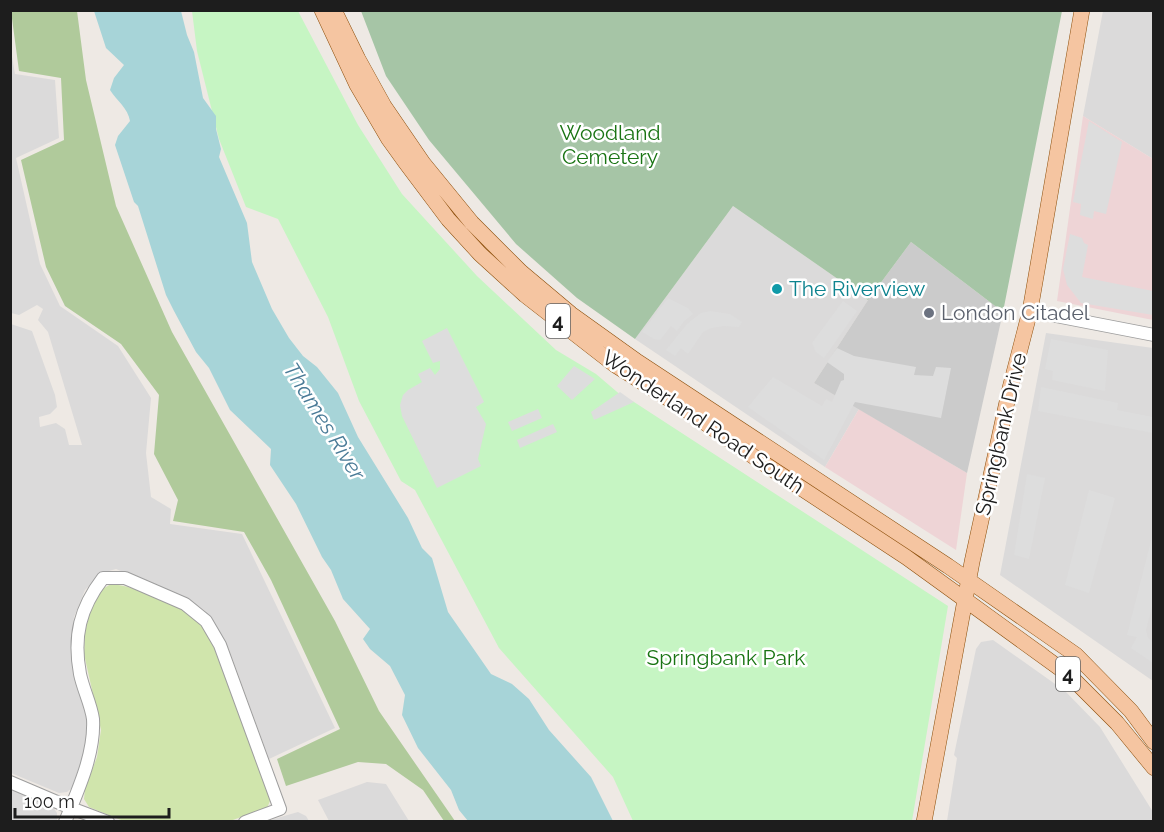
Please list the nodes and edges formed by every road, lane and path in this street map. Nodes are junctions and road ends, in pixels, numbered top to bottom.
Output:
1 (322, 10) edge
2 (334, 10) edge
3 (1082, 10) edge
4 (1030, 310) junction
5 (1154, 335) edge
6 (969, 580) junction
7 (965, 599) junction
8 (1154, 742) edge
9 (1154, 768) edge
10 (10, 782) edge
11 (71, 808) junction
12 (65, 822) edge
13 (108, 822) edge
14 (245, 822) edge
15 (924, 822) edge

1 - 7 main road, Wonderland Road South / 4
2 - 6 main road, Wonderland Road South / 4
3 - 4 main road, Springbank Drive
4 - 5 street
4 - 6 main road, Springbank Drive
6 - 7 main road, Springbank Drive
6 - 8 main road, Wonderland Road South / 4
7 - 9 main road, Wonderland Road South / 4
7 - 15 main road, Springbank Drive
10 - 11 street
11 - 12 street
11 - 13 street
11 - 14 street

